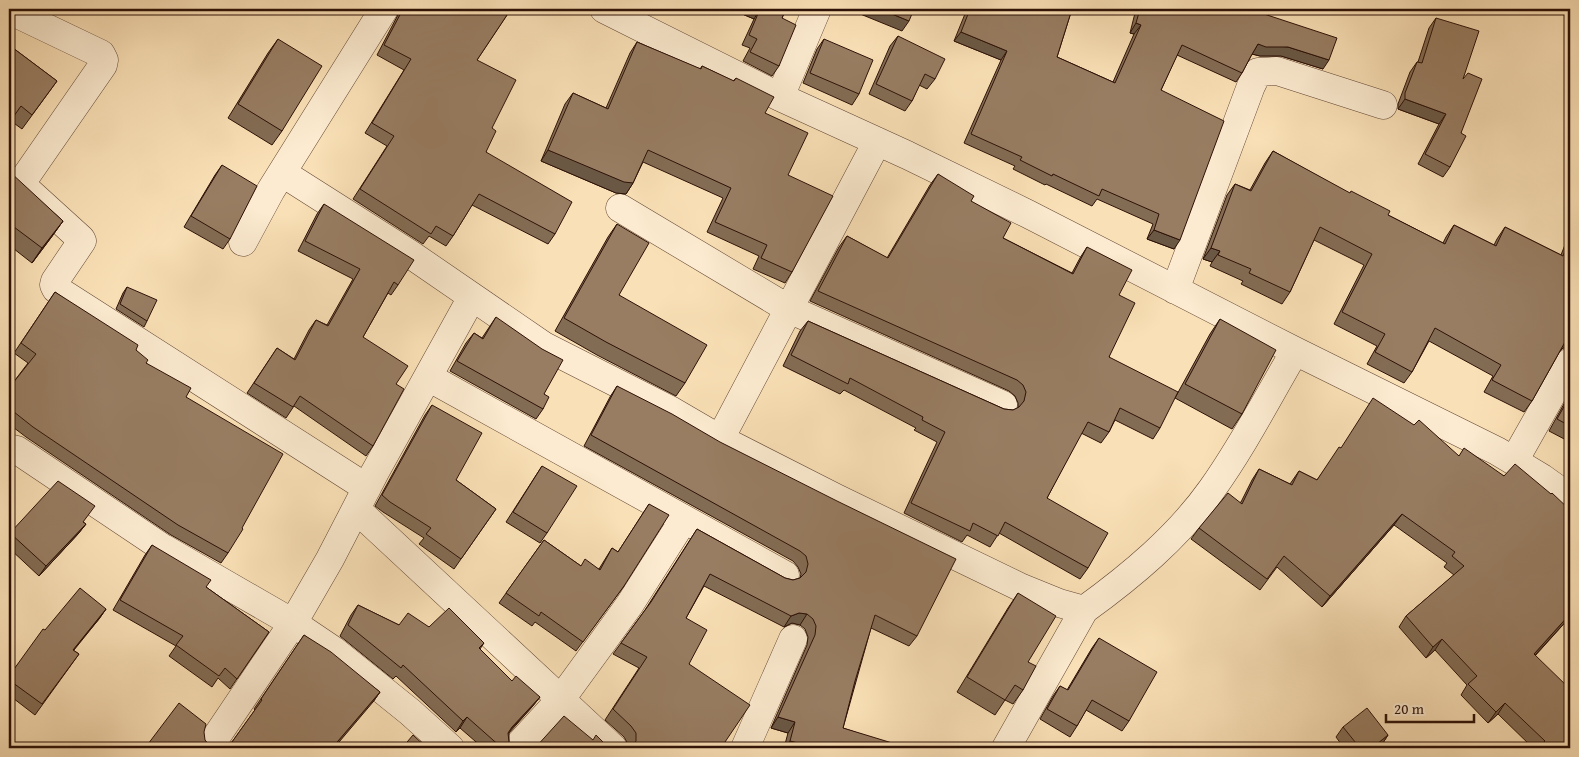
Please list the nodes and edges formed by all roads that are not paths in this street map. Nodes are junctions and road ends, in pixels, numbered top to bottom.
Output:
1 (384, 9) edge
2 (605, 9) edge
3 (817, 9) edge
4 (9, 10) edge
5 (780, 97) junction
6 (1383, 105) dead end
7 (877, 142) junction
8 (283, 171) junction
9 (620, 208) dead end
10 (243, 242) dead end
11 (1175, 290) junction
12 (472, 297) junction
13 (789, 309) junction
14 (1295, 351) junction
15 (1570, 362) edge
16 (428, 377) junction
17 (1003, 405) dead end
18 (720, 439) junction
19 (9, 448) edge
20 (1514, 461) junction
21 (362, 498) junction
22 (1570, 498) edge
23 (684, 519) junction
24 (785, 575) dead end
25 (1084, 610) junction
26 (293, 623) junction
27 (792, 639) dead end
28 (561, 699) junction
29 (212, 743) dead end
30 (450, 748) edge
31 (516, 748) edge
32 (613, 748) edge
33 (745, 748) edge
34 (1006, 748) edge

1 - 8 street
2 - 5 street
3 - 5 street
4 - 21 street
5 - 7 street
6 - 11 street
7 - 11 street
7 - 13 street
8 - 10 street
8 - 12 street
9 - 13 street
11 - 14 street
12 - 16 street
12 - 18 street
13 - 17 street
13 - 18 street
14 - 20 street
14 - 25 street
15 - 20 street
16 - 21 street
16 - 23 street
18 - 25 street
19 - 26 street
20 - 22 street
21 - 26 street
21 - 28 street
23 - 24 street
23 - 28 street
25 - 34 street
26 - 29 street
26 - 30 street
27 - 33 street
28 - 31 street
28 - 32 street

